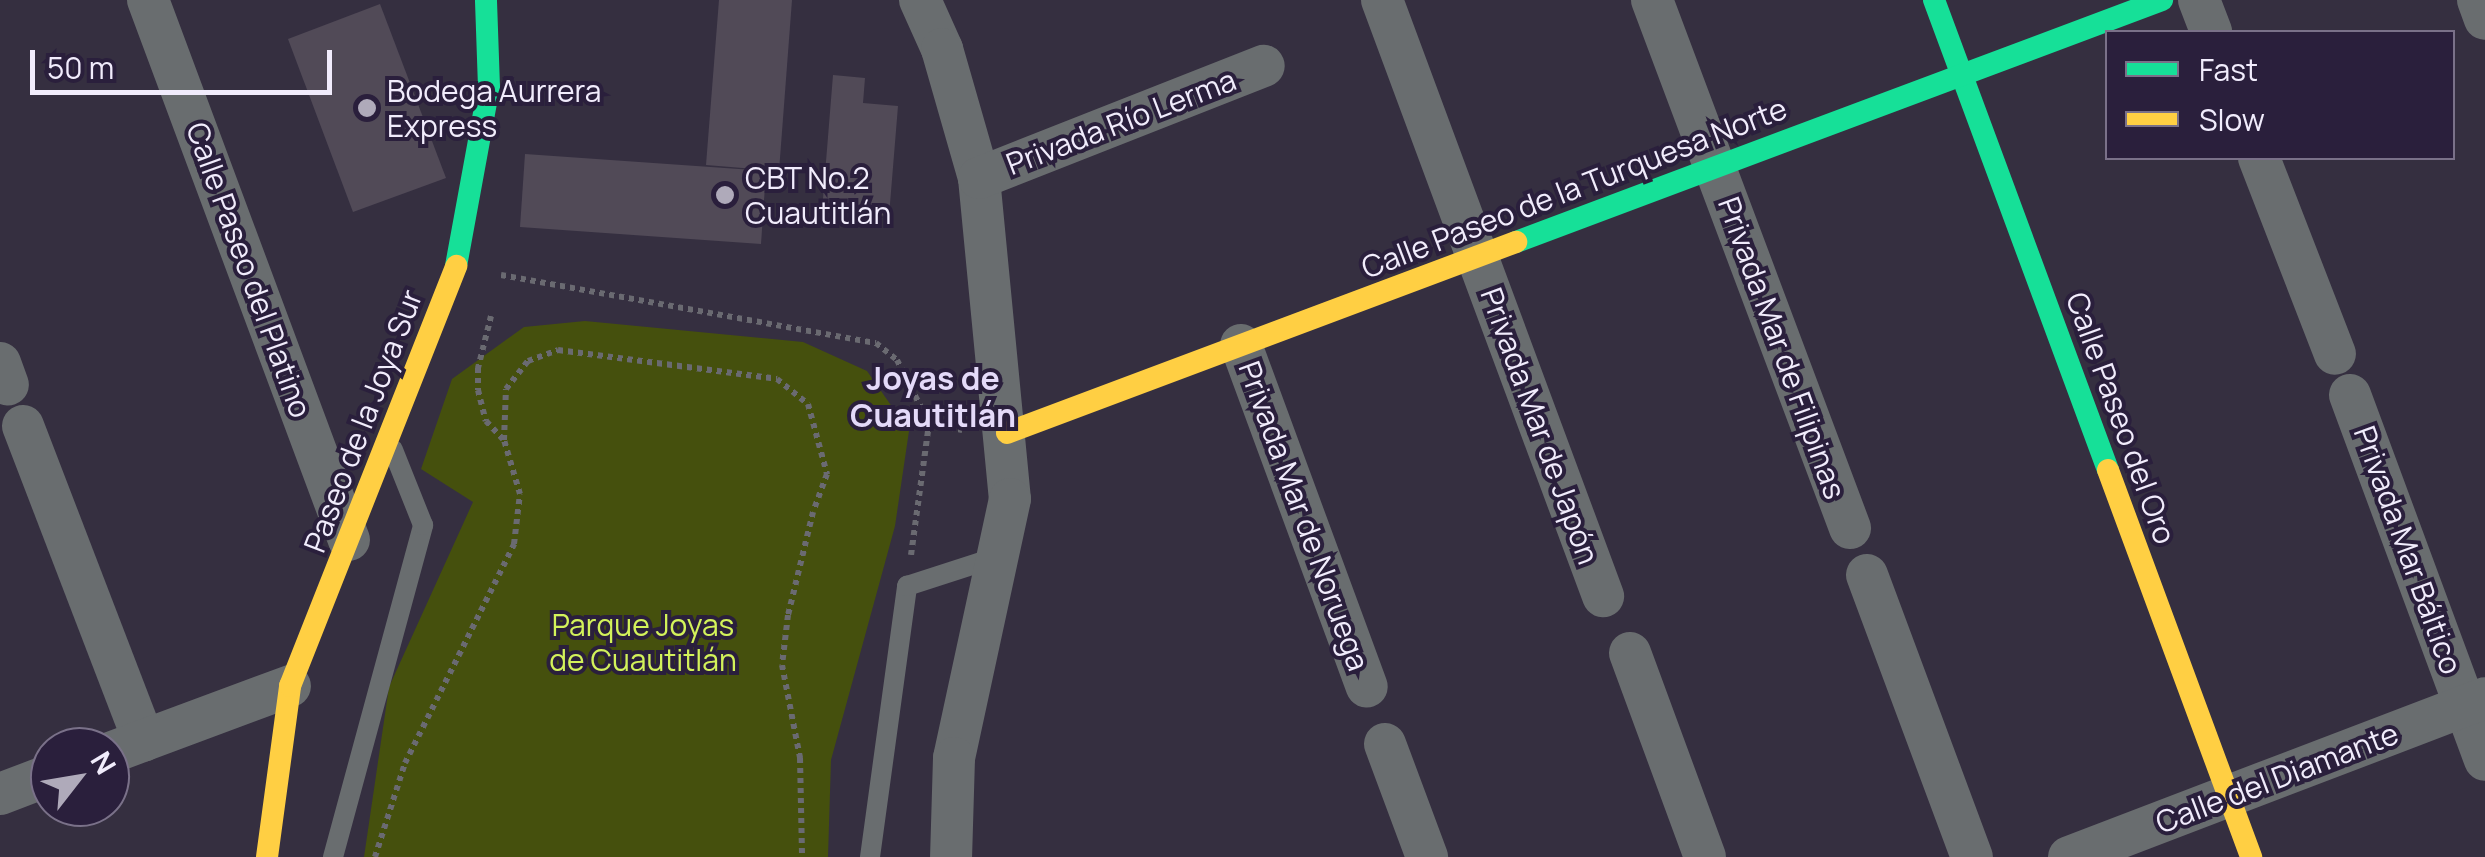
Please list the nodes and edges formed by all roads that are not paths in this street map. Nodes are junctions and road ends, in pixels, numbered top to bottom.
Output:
1 (148, 0) edge
2 (486, 0) edge
3 (920, 0) edge
4 (1382, 0) edge
5 (1652, 0) edge
6 (1934, 0) edge
7 (2162, 0) edge
8 (2199, 0) edge
9 (2478, 0) edge
10 (2485, 19) edge
11 (2210, 30) edge
12 (1264, 66) dead end
13 (1962, 75) junction
14 (2260, 160) edge
15 (1715, 168) junction
16 (979, 178) junction
17 (1477, 257) junction
18 (1241, 345) junction
19 (2335, 354) dead end
20 (2350, 395) dead end
21 (23, 426) dead end
22 (1007, 433) junction
23 (388, 439) junction
24 (1850, 528) dead end
25 (349, 540) junction
26 (998, 556) junction
27 (1867, 575) dead end
28 (1604, 596) dead end
29 (1630, 653) dead end
30 (290, 686) junction
31 (1367, 687) dead end
32 (2475, 702) edge
33 (121, 727) edge
34 (1385, 744) dead end
35 (130, 746) edge
36 (2485, 760) edge
37 (30, 783) edge
38 (0, 794) edge
39 (2229, 797) junction
40 (267, 857) edge
41 (333, 857) edge
42 (870, 857) edge
43 (951, 857) edge
44 (1427, 857) edge
45 (1705, 857) edge
46 (1972, 857) edge
47 (2069, 857) edge
48 (2251, 857) edge

1 - 25 street, Calle Paseo del Platino
2 - 23 street, Paseo de la Joya Sur
3 - 16 street
4 - 17 street, Privada Mar de Japón
5 - 15 street, Privada Mar de Filipinas
6 - 13 street, Calle Paseo del Oro
7 - 13 street, Calle Paseo de la Turquesa Norte
8 - 11 street
9 - 10 street
12 - 16 street, Privada Río Lerma
13 - 15 street, Calle Paseo de la Turquesa Norte
13 - 39 street, Calle Paseo del Oro
14 - 19 street
15 - 17 street, Calle Paseo de la Turquesa Norte
15 - 24 street, Privada Mar de Filipinas
16 - 22 street
17 - 18 street, Calle Paseo de la Turquesa Norte
17 - 28 street, Privada Mar de Japón
18 - 22 street, Calle Paseo de la Turquesa Norte
18 - 31 street, Privada Mar de Noruega
20 - 32 street, Privada Mar Báltico
21 - 33 street
22 - 26 street
23 - 25 street, Paseo de la Joya Sur
23 - 41 lane
25 - 30 street, Paseo de la Joya Sur
26 - 42 lane
26 - 43 street
27 - 46 street
29 - 45 street
30 - 35 street
30 - 40 street, Paseo de la Joya Sur
32 - 36 street, Privada Mar Báltico
32 - 39 street, Calle del Diamante
34 - 44 street
37 - 38 street
39 - 47 street, Calle del Diamante
39 - 48 street, Calle Paseo del Oro

